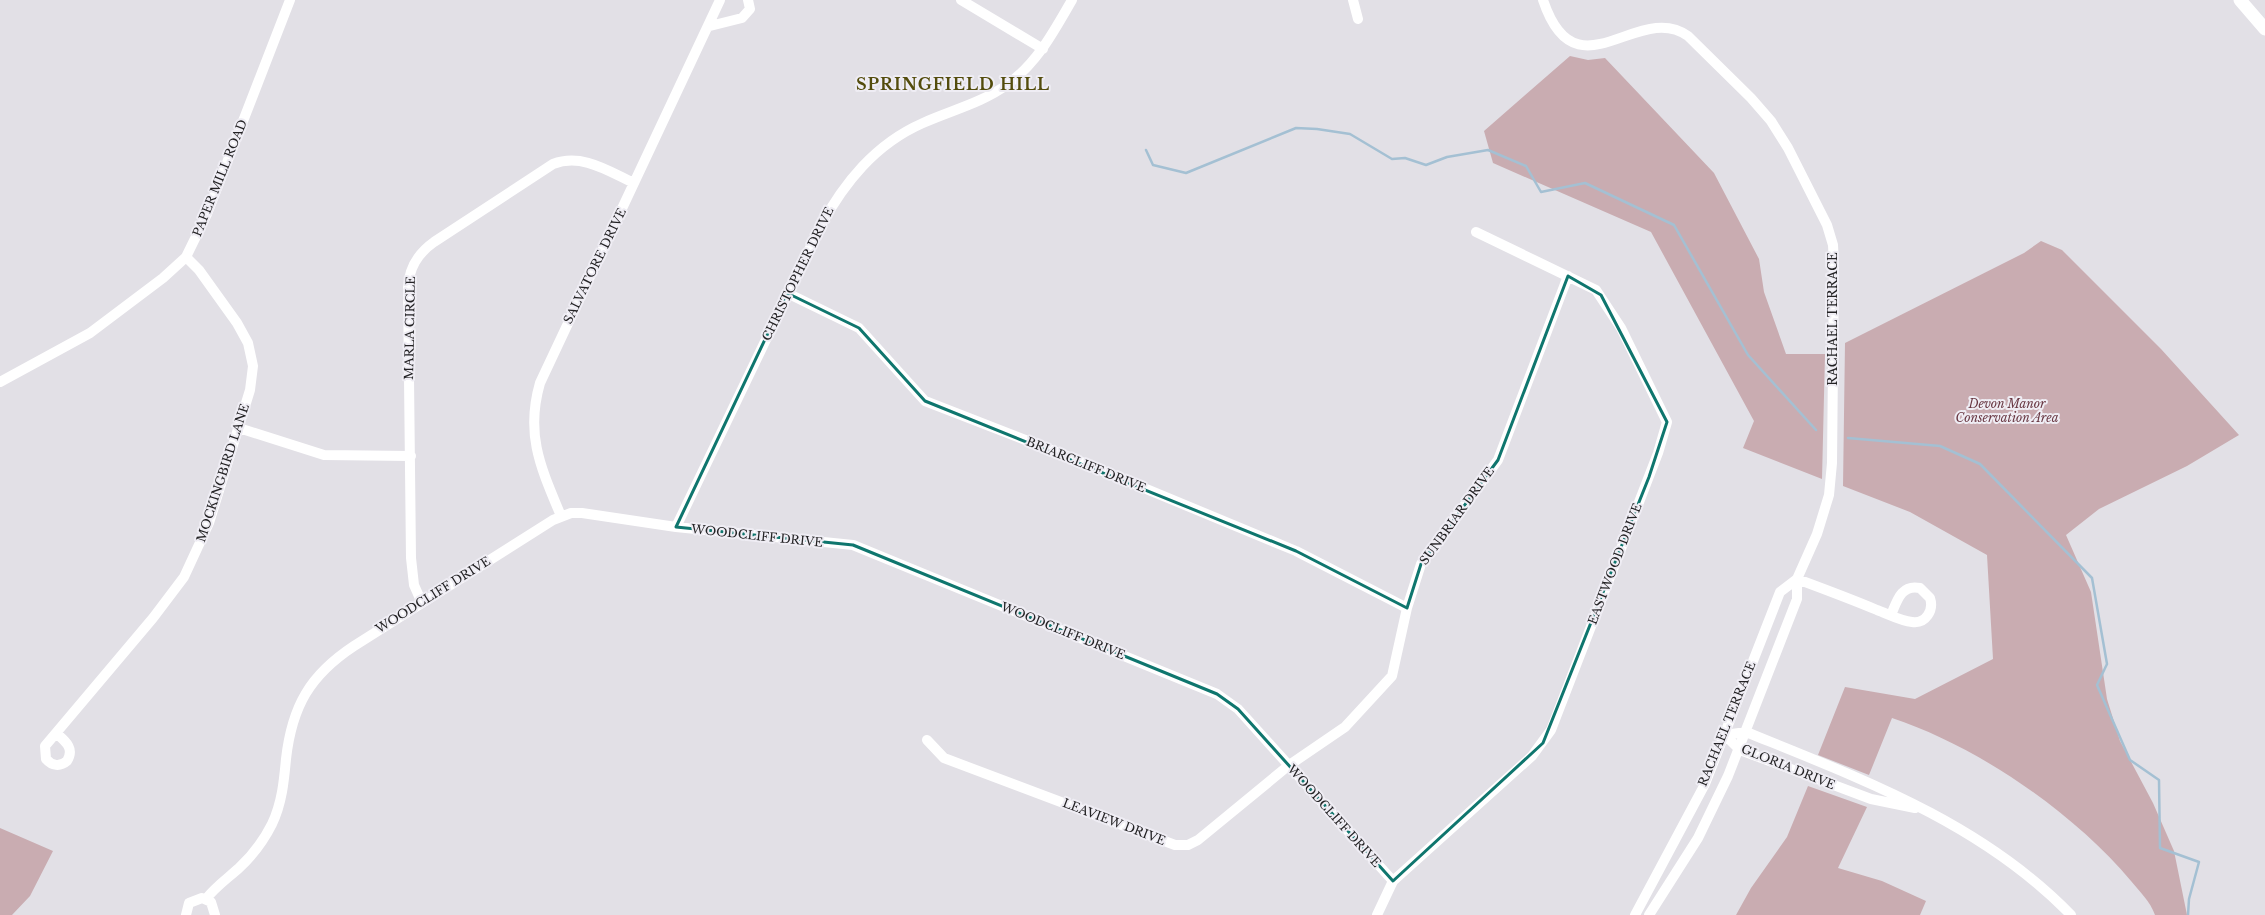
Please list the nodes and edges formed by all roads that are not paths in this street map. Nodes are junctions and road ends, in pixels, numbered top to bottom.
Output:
1 (290, 0) edge
2 (720, 0) edge
3 (748, 0) edge
4 (961, 0) edge
5 (1072, 0) edge
6 (1353, 0) edge
7 (1543, 0) edge
8 (2240, 0) edge
9 (1358, 19) dead end
10 (710, 26) junction
11 (2265, 29) edge
12 (1043, 49) junction
13 (634, 183) junction
14 (1476, 232) dead end
15 (186, 257) junction
16 (1568, 276) junction
17 (788, 293) junction
18 (0, 382) edge
19 (239, 428) junction
20 (411, 456) junction
21 (561, 516) junction
22 (676, 527) junction
23 (1797, 579) junction
24 (422, 603) junction
25 (1406, 608) junction
26 (1891, 615) dead end
27 (1746, 732) junction
28 (56, 733) dead end
29 (1725, 735) junction
30 (927, 740) dead end
31 (1740, 750) junction
32 (1288, 766) junction
33 (1929, 811) junction
34 (1393, 881) junction
35 (206, 899) junction
36 (2069, 914) edge
37 (186, 915) edge
38 (215, 915) edge
39 (1378, 915) edge
40 (1635, 915) edge
41 (1649, 915) edge

1 - 15 street, PAPER MILL ROAD
2 - 10 street, SALVATORE DRIVE
3 - 10 street
4 - 12 street
5 - 12 street, CHRISTOPHER DRIVE
6 - 9 street
7 - 23 street, RACHAEL TERRACE
8 - 11 main road
10 - 13 street, SALVATORE DRIVE
12 - 17 street, CHRISTOPHER DRIVE
13 - 20 street, MARLA CIRCLE
13 - 21 street, SALVATORE DRIVE
14 - 16 street, EASTWOOD DRIVE
15 - 18 street, PAPER MILL ROAD
15 - 19 street, MOCKINGBIRD LANE
16 - 25 street, SUNBRIAR DRIVE
16 - 34 street, EASTWOOD DRIVE
17 - 22 street, CHRISTOPHER DRIVE
17 - 25 street, BRIARCLIFF DRIVE
19 - 20 street
19 - 28 street, MOCKINGBIRD LANE
20 - 24 street, MARLA CIRCLE
21 - 22 street, WOODCLIFF DRIVE
21 - 24 street, WOODCLIFF DRIVE
22 - 32 street, WOODCLIFF DRIVE
23 - 26 street
23 - 27 street, RACHAEL TERRACE
23 - 29 street, RACHAEL TERRACE
24 - 35 street, WOODCLIFF DRIVE
25 - 32 street, SUNBRIAR DRIVE
27 - 29 street, GLORIA DRIVE
27 - 31 street, RACHAEL TERRACE
27 - 33 street, GLORIA DRIVE
29 - 31 street, GLORIA DRIVE
29 - 40 street, RACHAEL TERRACE
30 - 32 street, LEAVIEW DRIVE
31 - 33 street, GLORIA DRIVE
31 - 41 street, RACHAEL TERRACE
32 - 34 street, WOODCLIFF DRIVE
33 - 36 street, GLORIA DRIVE
34 - 39 street, EASTWOOD DRIVE
35 - 37 street, WOODCLIFF DRIVE
35 - 38 street

